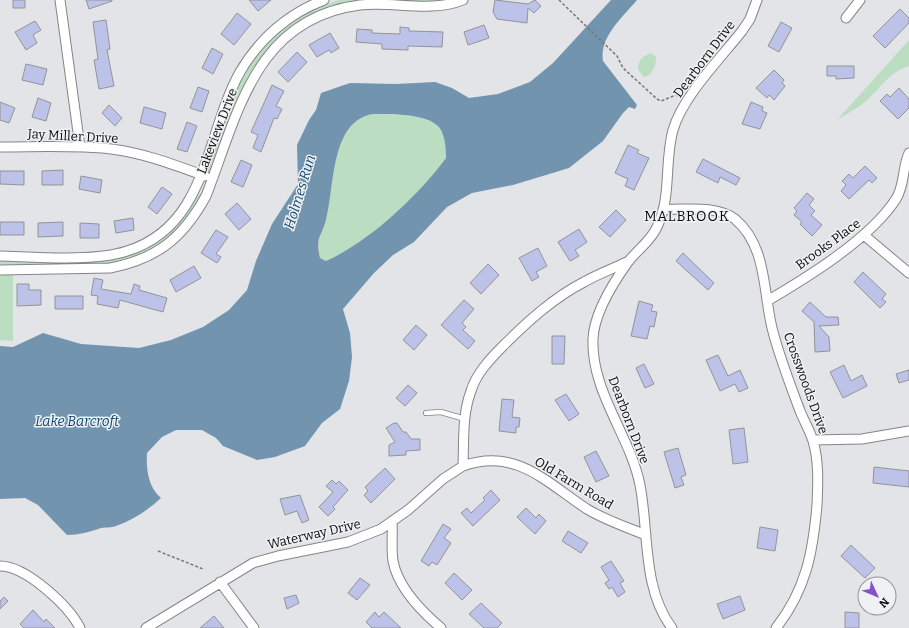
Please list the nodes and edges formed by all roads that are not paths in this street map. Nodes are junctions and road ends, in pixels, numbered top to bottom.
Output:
1 (60, 0) edge
2 (324, 0) edge
3 (463, 0) edge
4 (757, 0) edge
5 (860, 0) edge
6 (846, 18) dead end
7 (0, 147) edge
8 (80, 147) junction
9 (909, 153) edge
10 (201, 175) junction
11 (212, 179) junction
12 (664, 209) junction
13 (865, 236) junction
14 (0, 256) edge
15 (629, 261) junction
16 (0, 270) edge
17 (909, 273) edge
18 (768, 301) junction
19 (426, 413) dead end
20 (465, 419) junction
21 (909, 431) edge
22 (813, 440) junction
23 (463, 466) junction
24 (392, 521) junction
25 (646, 535) junction
26 (0, 566) edge
27 (220, 582) junction
28 (80, 628) edge
29 (146, 628) edge
30 (254, 628) edge
31 (441, 628) edge
32 (672, 628) edge
33 (776, 628) edge

1 - 8 street
2 - 10 street, Lakeview Drive
3 - 11 street, Lakeview Drive
4 - 12 street, Dearborn Drive
5 - 6 street
7 - 8 street, Jay Miller Drive
8 - 10 street, Jay Miller Drive
9 - 13 street, Brooks Place
10 - 11 street, Jay Miller Drive
10 - 14 street, Lakeview Drive
11 - 16 street, Lakeview Drive
12 - 15 street, Dearborn Drive
12 - 18 street, Crosswoods Drive
13 - 17 street
13 - 18 street, Brooks Place
15 - 20 street
15 - 25 street, Dearborn Drive
18 - 22 street, Crosswoods Drive
19 - 20 lane
20 - 23 street
21 - 22 street
22 - 33 street, Crosswoods Drive
23 - 24 street, Waterway Drive
23 - 25 street, Old Farm Road
24 - 27 street, Waterway Drive
24 - 31 street
25 - 32 street, Dearborn Drive
26 - 28 street
27 - 29 street, Waterway Drive
27 - 30 street

